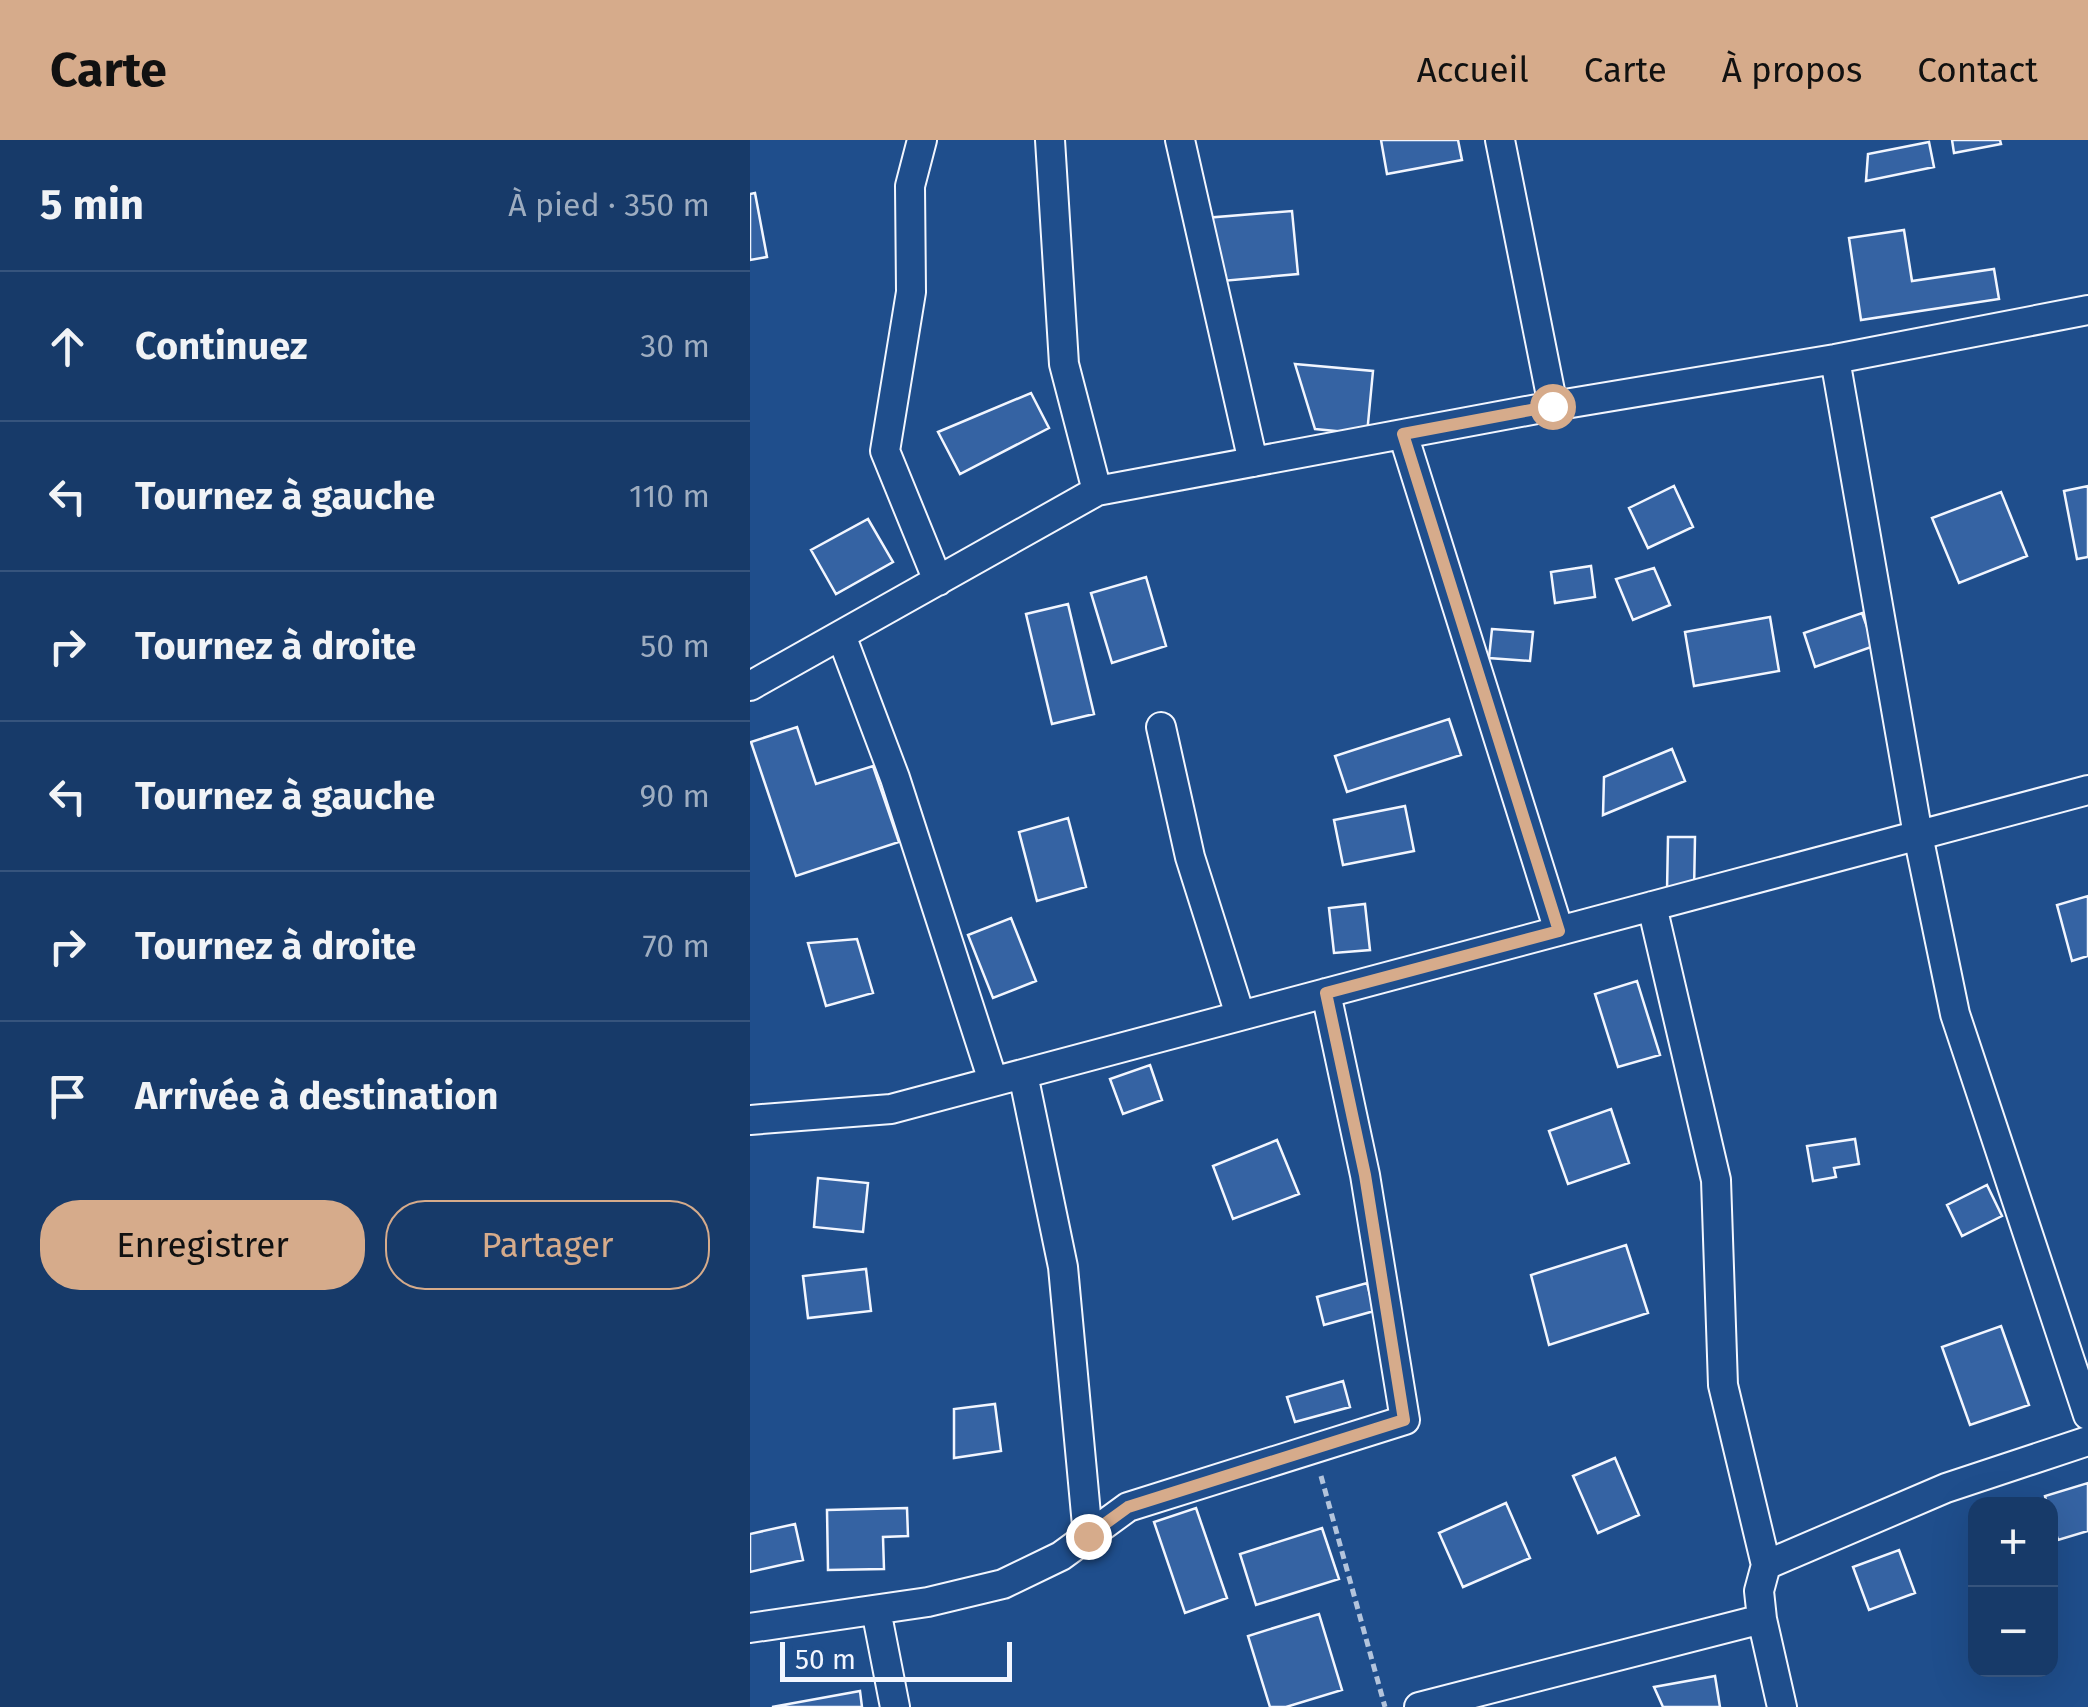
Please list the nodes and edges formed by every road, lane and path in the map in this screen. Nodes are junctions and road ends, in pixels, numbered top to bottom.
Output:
1 (922, 140) edge
2 (1050, 140) edge
3 (1180, 140) edge
4 (1500, 140) edge
5 (2088, 310) edge
6 (1836, 358) junction
7 (1552, 406) junction
8 (1403, 434) junction
9 (1252, 462) junction
10 (1097, 491) junction
11 (938, 580) junction
12 (841, 635) junction
13 (750, 686) edge
14 (1160, 727) dead end
15 (2088, 790) edge
16 (1918, 835) junction
17 (1652, 906) junction
18 (1559, 931) junction
19 (1326, 993) junction
20 (1240, 1016) junction
21 (1022, 1074) junction
22 (993, 1081) junction
23 (750, 1120) edge
24 (2078, 1348) edge
25 (2088, 1415) edge
26 (2088, 1442) edge
27 (1314, 1449) junction
28 (1088, 1536) junction
29 (1766, 1565) junction
30 (876, 1610) junction
31 (1762, 1620) junction
32 (750, 1628) edge
33 (895, 1707) edge
34 (1385, 1707) edge
35 (1419, 1707) edge
36 (1782, 1707) edge

1 - 11 street
2 - 10 street
3 - 9 street
4 - 7 street
5 - 6 street
6 - 7 street
6 - 16 street
7 - 8 street
8 - 9 street
8 - 18 street
9 - 10 street
10 - 11 street
11 - 12 street
12 - 13 street
12 - 22 street
14 - 20 street
15 - 16 street
16 - 17 street
16 - 24 street
17 - 18 street
17 - 29 street
18 - 19 street
19 - 20 street
19 - 27 street
20 - 21 street
21 - 22 street
21 - 28 street
22 - 23 street
24 - 25 street
26 - 29 street
27 - 28 street
27 - 34 path
28 - 30 street
29 - 31 street
30 - 32 street
30 - 33 street
31 - 35 street
31 - 36 street

